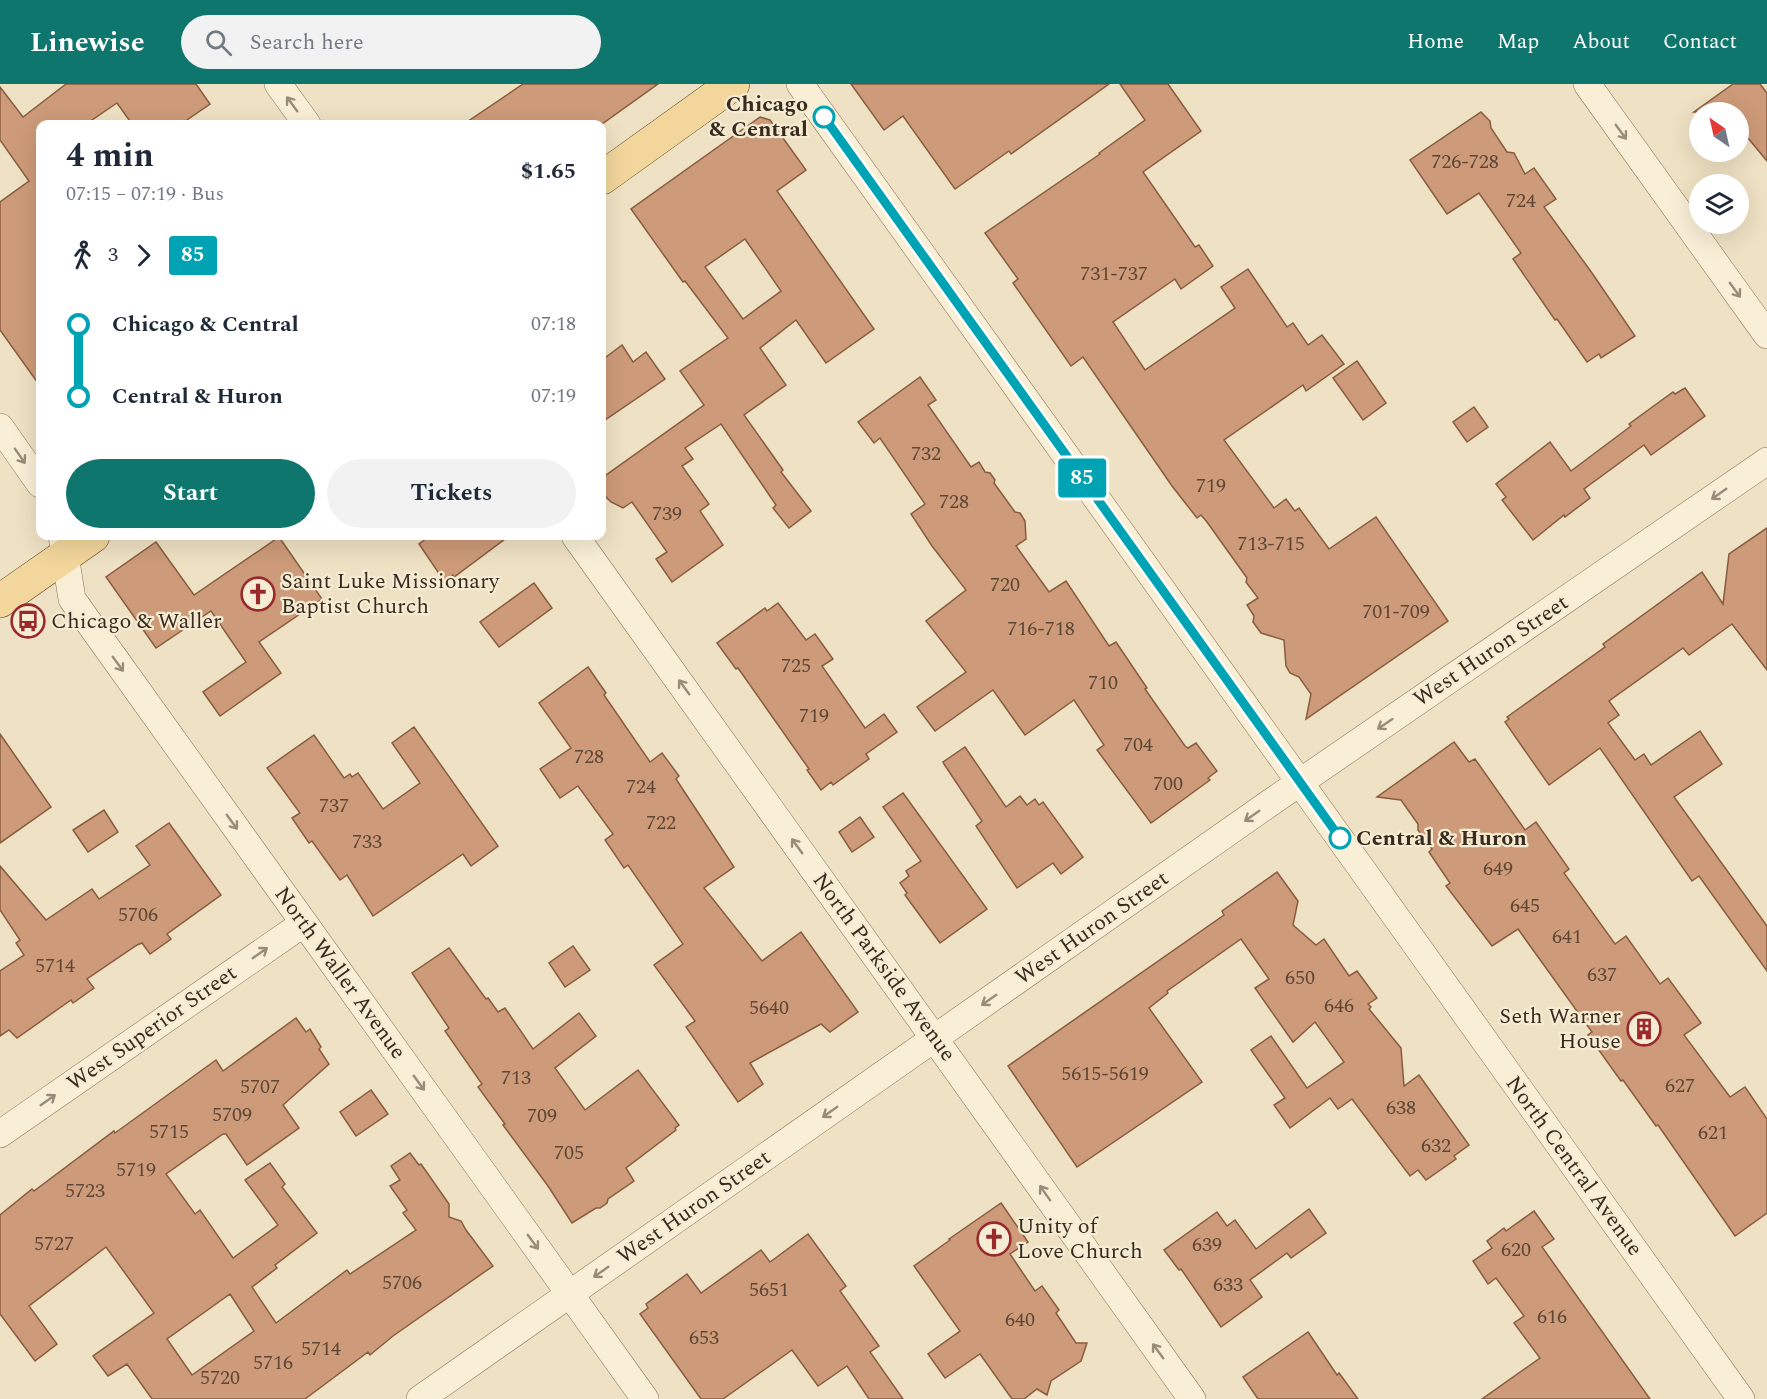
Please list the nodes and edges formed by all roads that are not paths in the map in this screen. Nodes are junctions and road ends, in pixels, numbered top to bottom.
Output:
1 (278, 84) edge
2 (733, 84) edge
3 (800, 84) edge
4 (1587, 84) edge
5 (304, 120) edge
6 (606, 175) edge
7 (1767, 335) edge
8 (0, 428) edge
9 (1767, 461) edge
10 (36, 478) edge
11 (80, 540) edge
12 (578, 540) edge
13 (64, 545) edge
14 (0, 601) edge
15 (1300, 782) junction
16 (304, 923) junction
17 (934, 1038) junction
18 (0, 1134) edge
19 (570, 1294) junction
20 (420, 1399) edge
21 (645, 1399) edge
22 (1192, 1399) edge
23 (1741, 1399) edge

5 -> 1 street
2 - 6 main road
3 - 15 street, North Central Avenue
4 -> 7 street
8 -> 10 street
9 -> 15 street, West Huron Street
11 - 13 main road
17 -> 12 street, North Parkside Avenue
13 - 14 main road
13 -> 16 street, North Waller Avenue
15 -> 17 street, West Huron Street
15 - 23 street, North Central Avenue
18 -> 16 street, West Superior Street
16 -> 19 street, North Waller Avenue
17 -> 19 street, West Huron Street
22 -> 17 street, North Parkside Avenue
19 - 20 street, West Huron Street
19 - 21 street, North Waller Avenue

